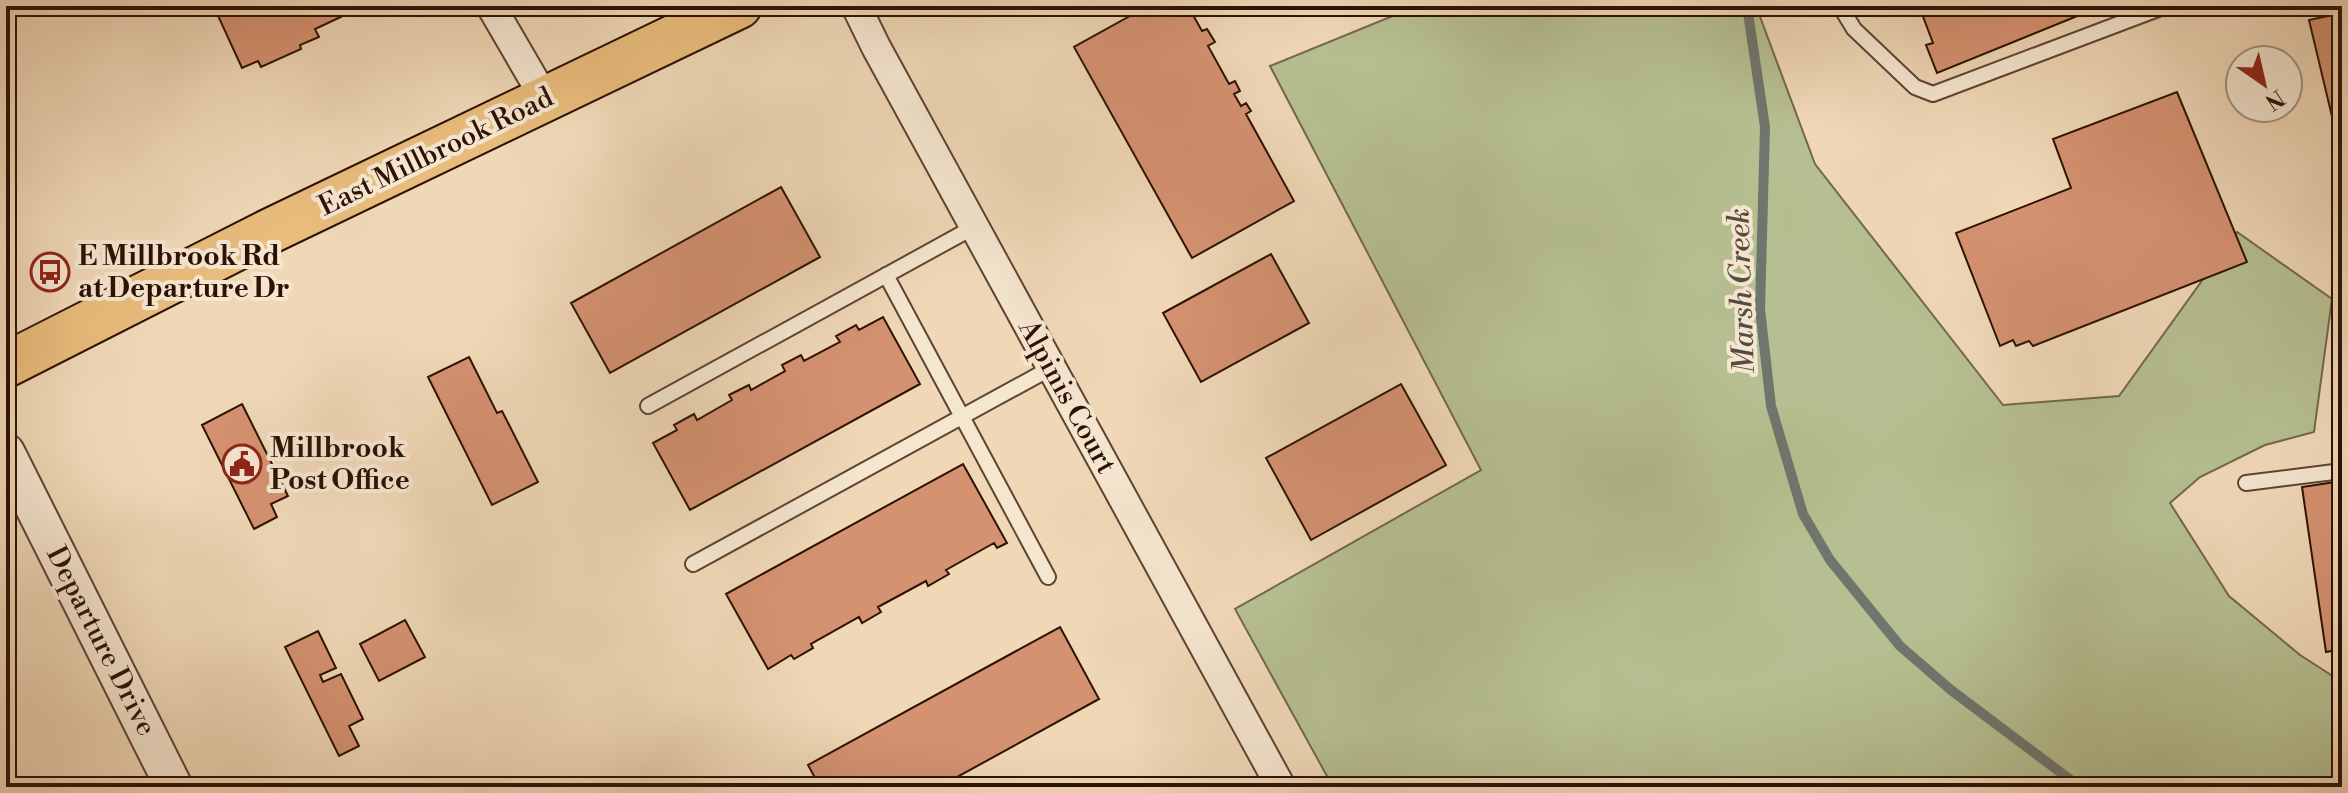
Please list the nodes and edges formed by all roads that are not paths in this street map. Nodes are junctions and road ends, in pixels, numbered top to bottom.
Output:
1 (491, 6) edge
2 (739, 6) edge
3 (856, 6) edge
4 (1840, 6) edge
5 (2166, 6) edge
6 (545, 99) junction
7 (974, 227) junction
8 (886, 275) junction
9 (6, 365) edge
10 (1051, 368) junction
11 (648, 406) dead end
12 (962, 417) junction
13 (6, 452) edge
14 (2342, 471) edge
15 (2246, 483) dead end
16 (693, 564) dead end
17 (1048, 577) dead end
18 (174, 787) edge
19 (1281, 787) edge

1 - 6 street
2 - 6 main road, East Millbrook Road
3 - 7 street, Alpinis Court
4 - 5 lane
6 - 9 main road, East Millbrook Road
7 - 8 lane
7 - 10 street, Alpinis Court
8 - 11 lane
8 - 12 lane
10 - 12 lane
10 - 19 street, Alpinis Court
12 - 16 lane
12 - 17 lane
13 - 18 street, Departure Drive
14 - 15 lane

